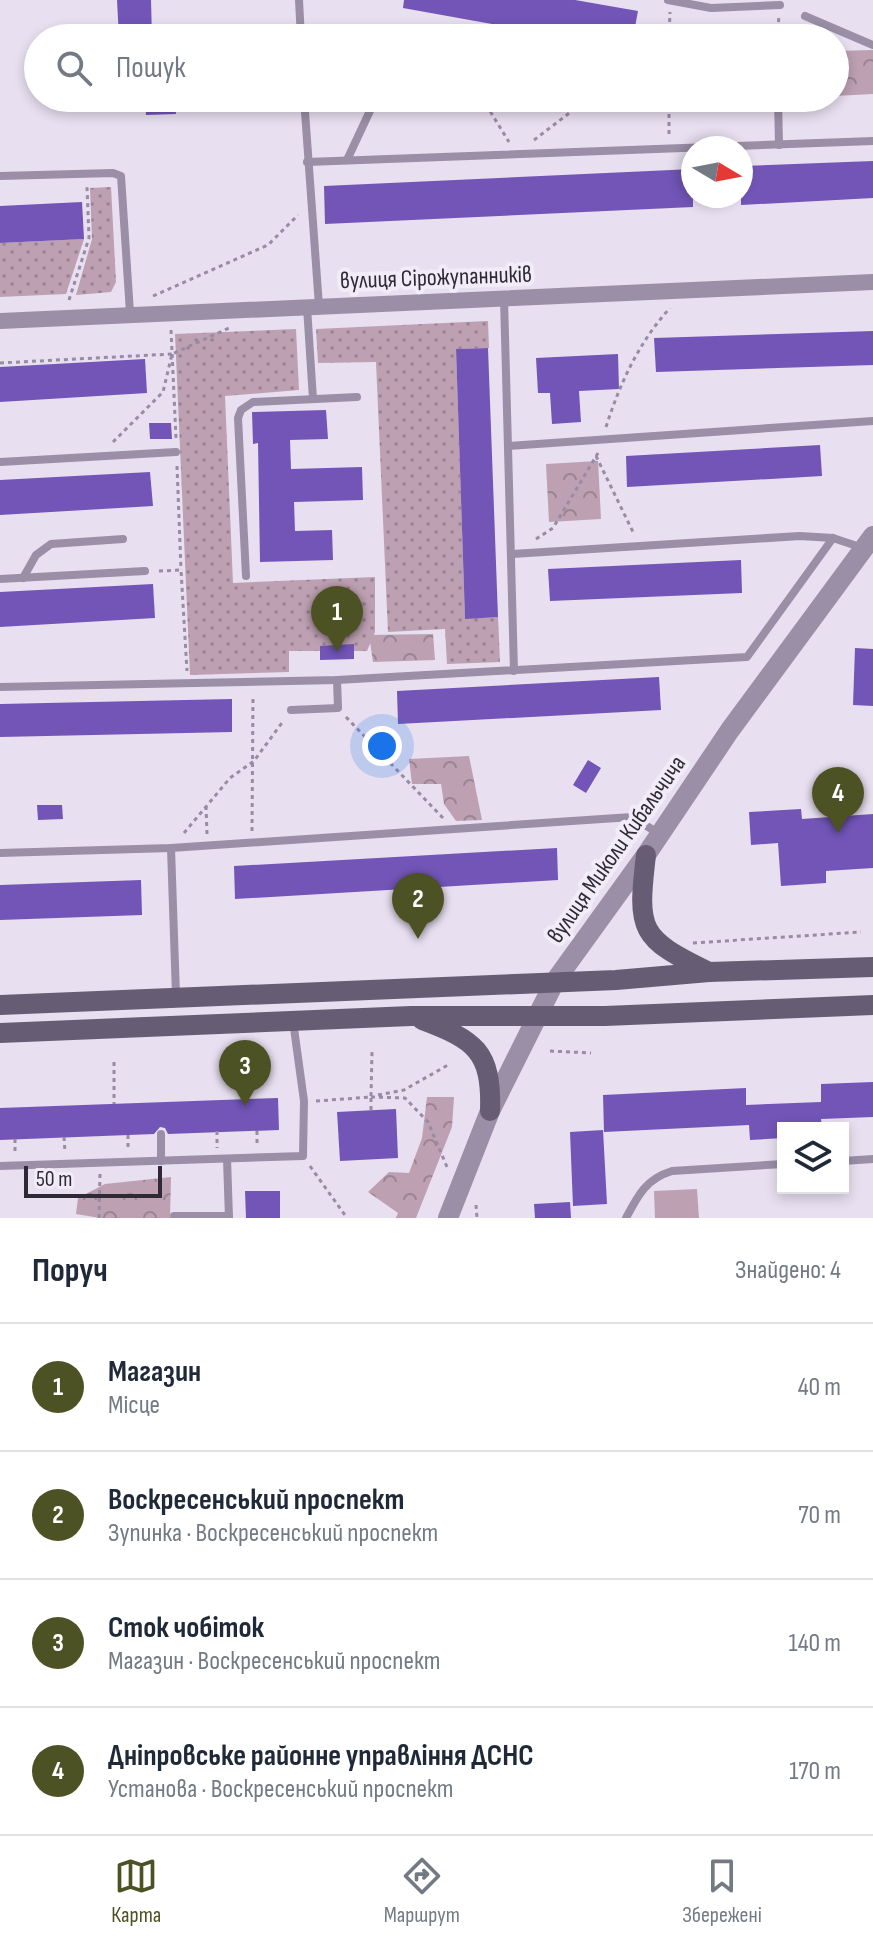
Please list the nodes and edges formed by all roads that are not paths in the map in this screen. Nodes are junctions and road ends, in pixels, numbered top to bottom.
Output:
1 (299, 0) edge
2 (669, 0) edge
3 (780, 5) dead end
4 (805, 16) dead end
5 (300, 24) edge
6 (824, 24) edge
7 (849, 35) edge
8 (873, 45) edge
9 (305, 112) edge
10 (369, 112) edge
11 (778, 112) edge
12 (873, 141) edge
13 (779, 145) junction
14 (347, 160) junction
15 (307, 162) junction
16 (0, 176) edge
17 (873, 282) edge
18 (504, 299) junction
19 (313, 306) junction
20 (130, 313) junction
21 (0, 321) edge
22 (357, 397) dead end
23 (313, 399) junction
24 (873, 421) edge
25 (508, 446) junction
26 (176, 452) dead end
27 (0, 462) edge
28 (833, 538) junction
29 (123, 539) dead end
30 (869, 542) edge
31 (512, 554) junction
32 (145, 571) road end
33 (246, 576) dead end
34 (23, 578) junction
35 (0, 579) edge
36 (514, 671) junction
37 (337, 680) junction
38 (0, 687) edge
39 (291, 710) road end
40 (660, 835) junction
41 (171, 848) junction
42 (0, 853) edge
43 (646, 855) junction
44 (873, 967) edge
45 (709, 972) junction
46 (555, 981) junction
47 (176, 997) junction
48 (0, 1005) edge
49 (873, 1005) edge
50 (538, 1014) junction
51 (411, 1016) junction
52 (293, 1021) junction
53 (0, 1033) edge
54 (490, 1111) junction
55 (161, 1134) dead end
56 (227, 1159) junction
57 (873, 1159) edge
58 (161, 1161) junction
59 (849, 1161) edge
60 (777, 1164) edge
61 (0, 1166) edge
62 (174, 1216) dead end
63 (229, 1217) edge
64 (448, 1218) edge
65 (626, 1218) edge

1 - 5 lane
2 - 3 lane
4 - 6 lane
7 - 8 lane
9 - 15 lane
10 - 14 lane
11 - 13 lane
12 - 13 lane
13 - 14 lane
14 - 15 lane
15 - 19 lane
16 - 20 lane
17 - 18 street, вулиця Сірожупанників
18 - 19 street, вулиця Сірожупанників
18 - 25 lane
19 - 20 street, вулиця Сірожупанників
19 - 23 lane
20 - 21 street, вулиця Сірожупанників
22 - 23 lane
23 - 33 lane
24 - 25 lane
25 - 31 lane
26 - 27 lane
28 - 30 lane
28 - 31 lane
28 - 36 lane
29 - 34 lane
30 - 40 street, вулиця Миколи Кибальчича
31 - 36 lane
32 - 34 lane
34 - 35 lane
36 - 37 lane
37 - 38 lane
37 - 39 lane
40 - 41 lane
40 - 43 street, вулиця Миколи Кибальчича
41 - 42 lane
41 - 47 lane
43 - 45 main road
43 - 46 street, вулиця Миколи Кибальчича
44 - 45 main road
45 - 46 main road
46 - 47 main road
46 - 50 street, вулиця Миколи Кибальчича
47 - 48 main road
49 - 50 main road
50 - 51 main road
50 - 54 street, вулиця Миколи Кибальчича
51 - 52 main road
51 - 54 main road
52 - 53 main road
52 - 56 lane
54 - 64 street, вулиця Миколи Кибальчича
55 - 58 lane
56 - 58 lane
56 - 63 lane
57 - 59 lane
58 - 61 lane
60 - 65 lane
62 - 63 lane

